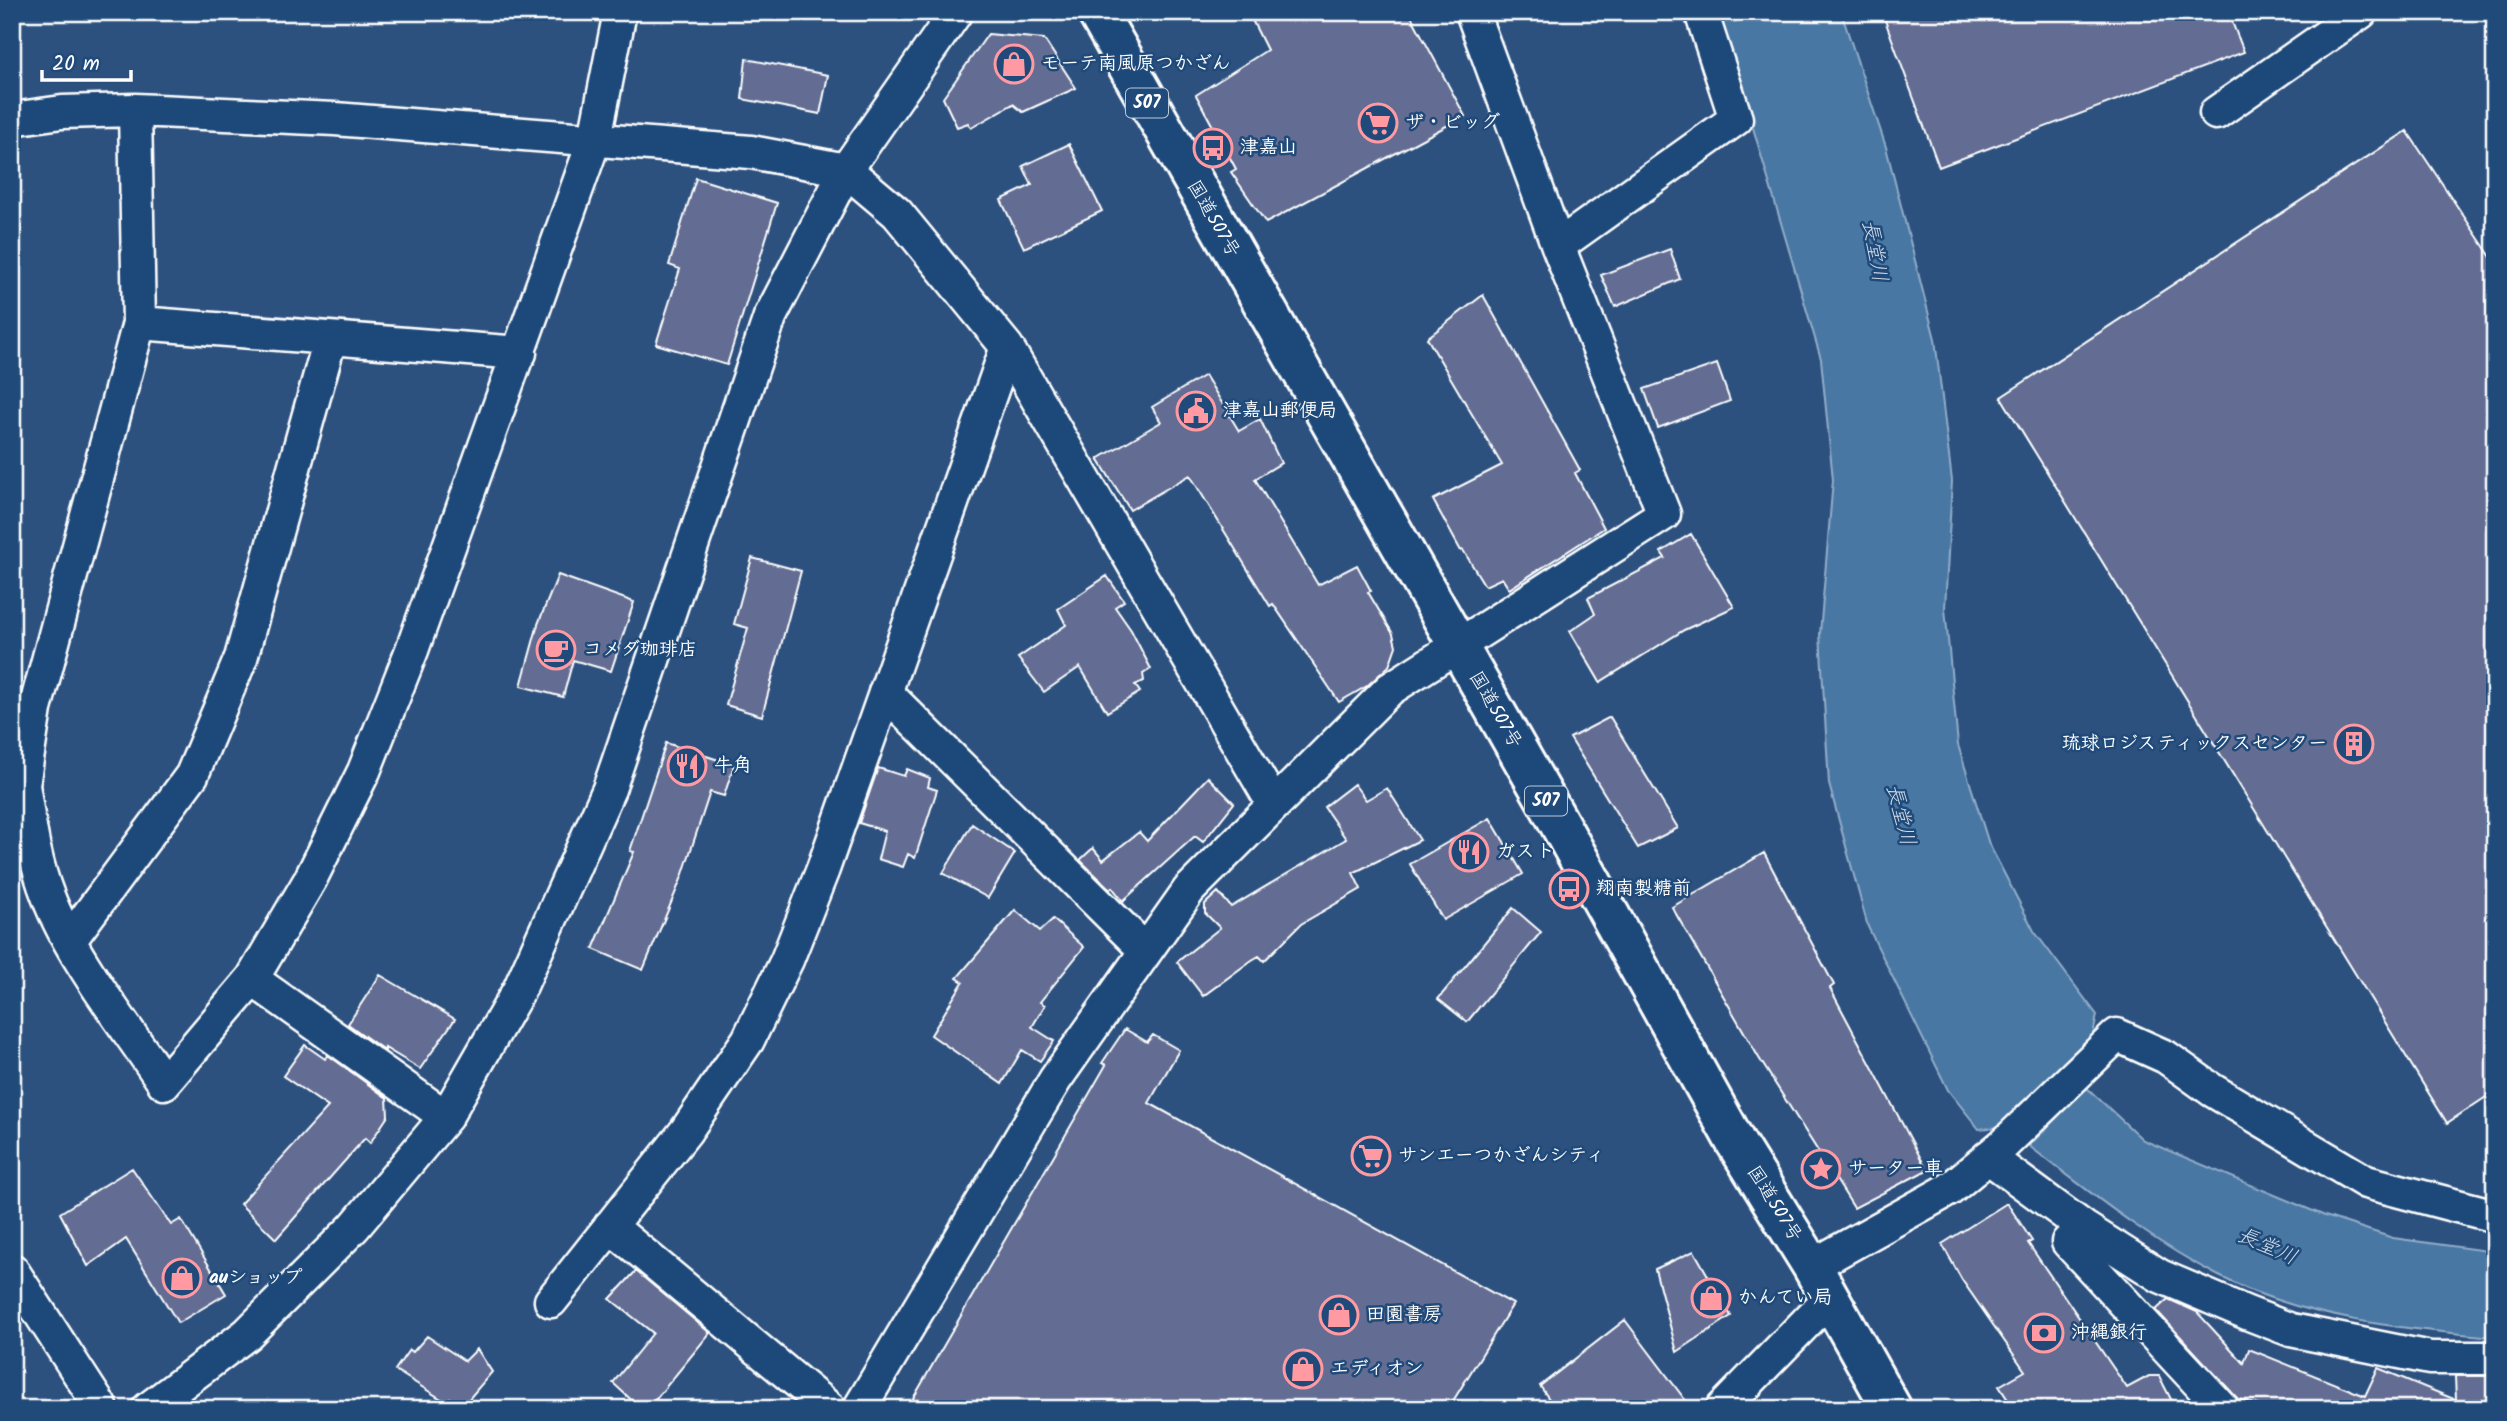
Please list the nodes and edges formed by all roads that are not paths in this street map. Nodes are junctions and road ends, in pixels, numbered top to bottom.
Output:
1 (620, 12) edge
2 (956, 12) edge
3 (1097, 12) edge
4 (1472, 12) edge
5 (1701, 12) edge
6 (2361, 12) edge
7 (135, 110) junction
8 (2216, 113) dead end
9 (12, 119) edge
10 (595, 138) junction
11 (846, 170) junction
12 (1558, 246) junction
13 (139, 323) junction
14 (330, 339) junction
15 (1007, 347) junction
16 (520, 353) junction
17 (1458, 647) junction
18 (885, 692) junction
19 (18, 785) edge
20 (1274, 805) junction
21 (70, 940) junction
22 (1146, 951) junction
23 (252, 979) junction
24 (446, 1117) junction
25 (1996, 1151) junction
26 (2495, 1216) edge
27 (610, 1226) junction
28 (2068, 1242) dead end
29 (12, 1270) edge
30 (1820, 1282) junction
31 (551, 1301) dead end
32 (2495, 1358) edge
33 (102, 1409) edge
34 (148, 1409) edge
35 (830, 1409) edge
36 (859, 1409) edge
37 (1722, 1409) edge
38 (1892, 1409) edge
39 (2223, 1409) edge

1 - 10 street
2 - 11 street
3 - 17 highway, 国道507号 / 507
4 - 12 street
5 - 12 street
6 - 8 street
7 - 9 street
7 - 10 street
7 - 13 street
10 - 11 street
10 - 16 street
11 - 15 street
11 - 24 street
12 - 17 street
13 - 14 street
13 - 19 street
14 - 16 street
14 - 21 street
15 - 18 street
15 - 20 street
16 - 23 street
17 - 20 street
17 - 30 highway, 国道507号 / 507
18 - 22 street
18 - 27 street
19 - 21 street
20 - 22 street
21 - 23 street
22 - 36 street
23 - 24 street
24 - 34 street
25 - 26 street
25 - 30 street
25 - 32 street
27 - 31 street
27 - 35 street
28 - 39 street
29 - 33 street
30 - 37 street
30 - 38 highway, 国道507号 / 507

